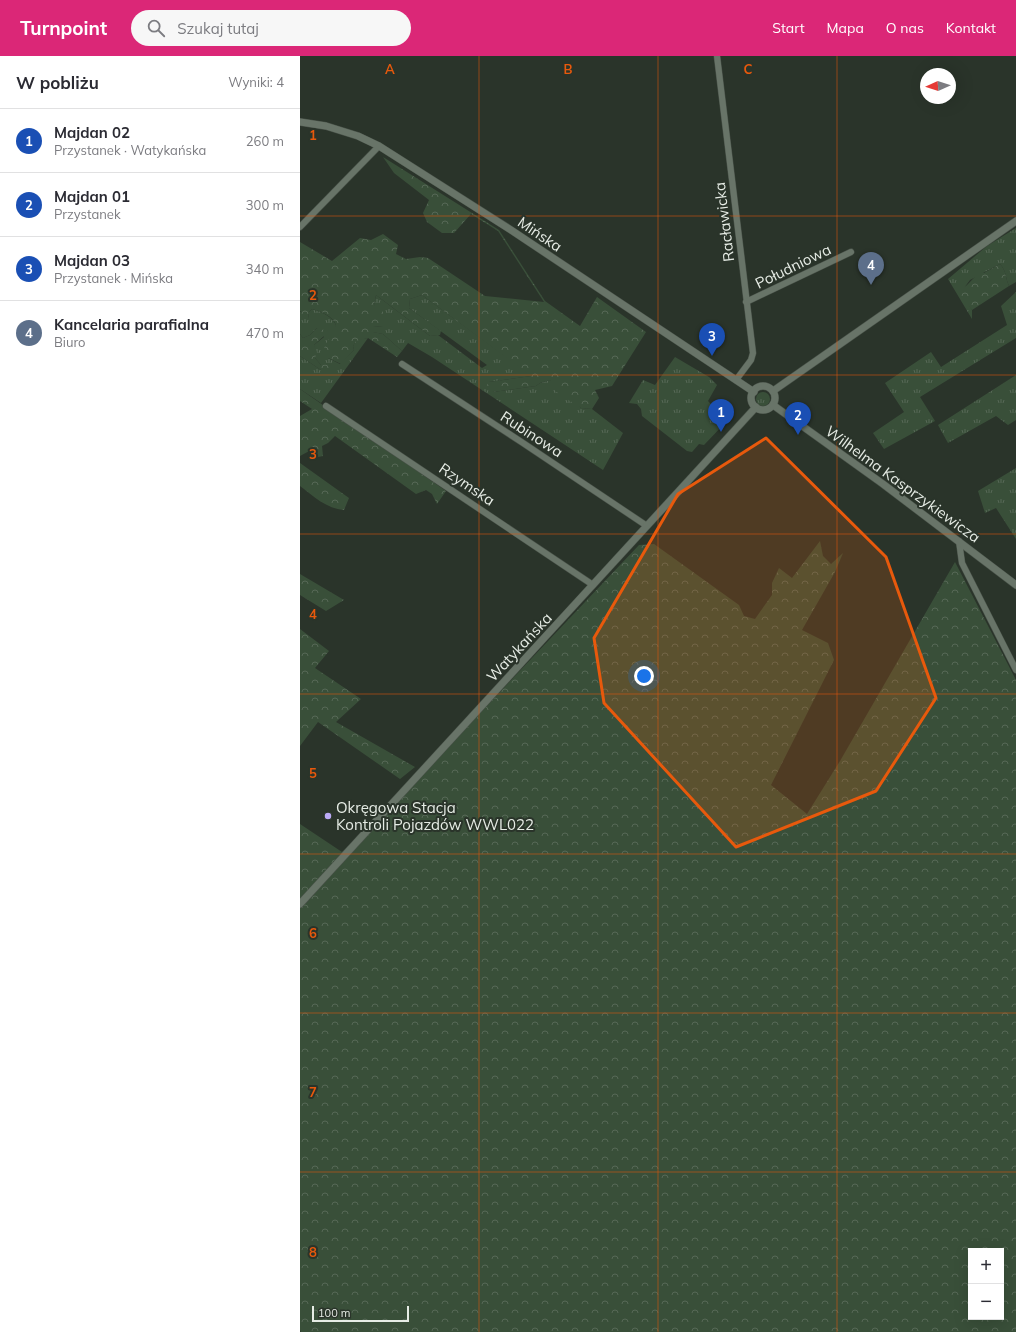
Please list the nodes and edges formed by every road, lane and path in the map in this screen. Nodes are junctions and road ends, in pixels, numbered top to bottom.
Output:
1 (717, 56) edge
2 (300, 122) edge
3 (379, 146) junction
4 (1016, 221) edge
5 (300, 227) edge
6 (851, 252) dead end
7 (746, 302) junction
8 (402, 364) dead end
9 (736, 380) junction
10 (773, 391) junction
11 (754, 392) junction
12 (773, 405) junction
13 (326, 406) dead end
14 (756, 408) junction
15 (647, 526) junction
16 (959, 542) junction
17 (593, 585) junction
18 (1016, 585) edge
19 (1016, 670) edge
20 (300, 904) edge

1 - 7 street, Racławicka
2 - 3 street, Mińska
3 - 5 street
3 - 9 street, Mińska
4 - 10 street
6 - 7 street, Południowa
7 - 9 street, Racławicka
8 - 15 street, Rubinowa
9 - 11 street, Mińska
10 - 11 street
10 - 12 street
11 - 14 street
12 - 14 street
12 - 16 street, Wilhelma Kasprzykiewicza
13 - 17 street, Rzymska
14 - 15 street, Watykańska
15 - 17 street, Watykańska
16 - 18 street, Wilhelma Kasprzykiewicza
16 - 19 street
17 - 20 street, Watykańska

